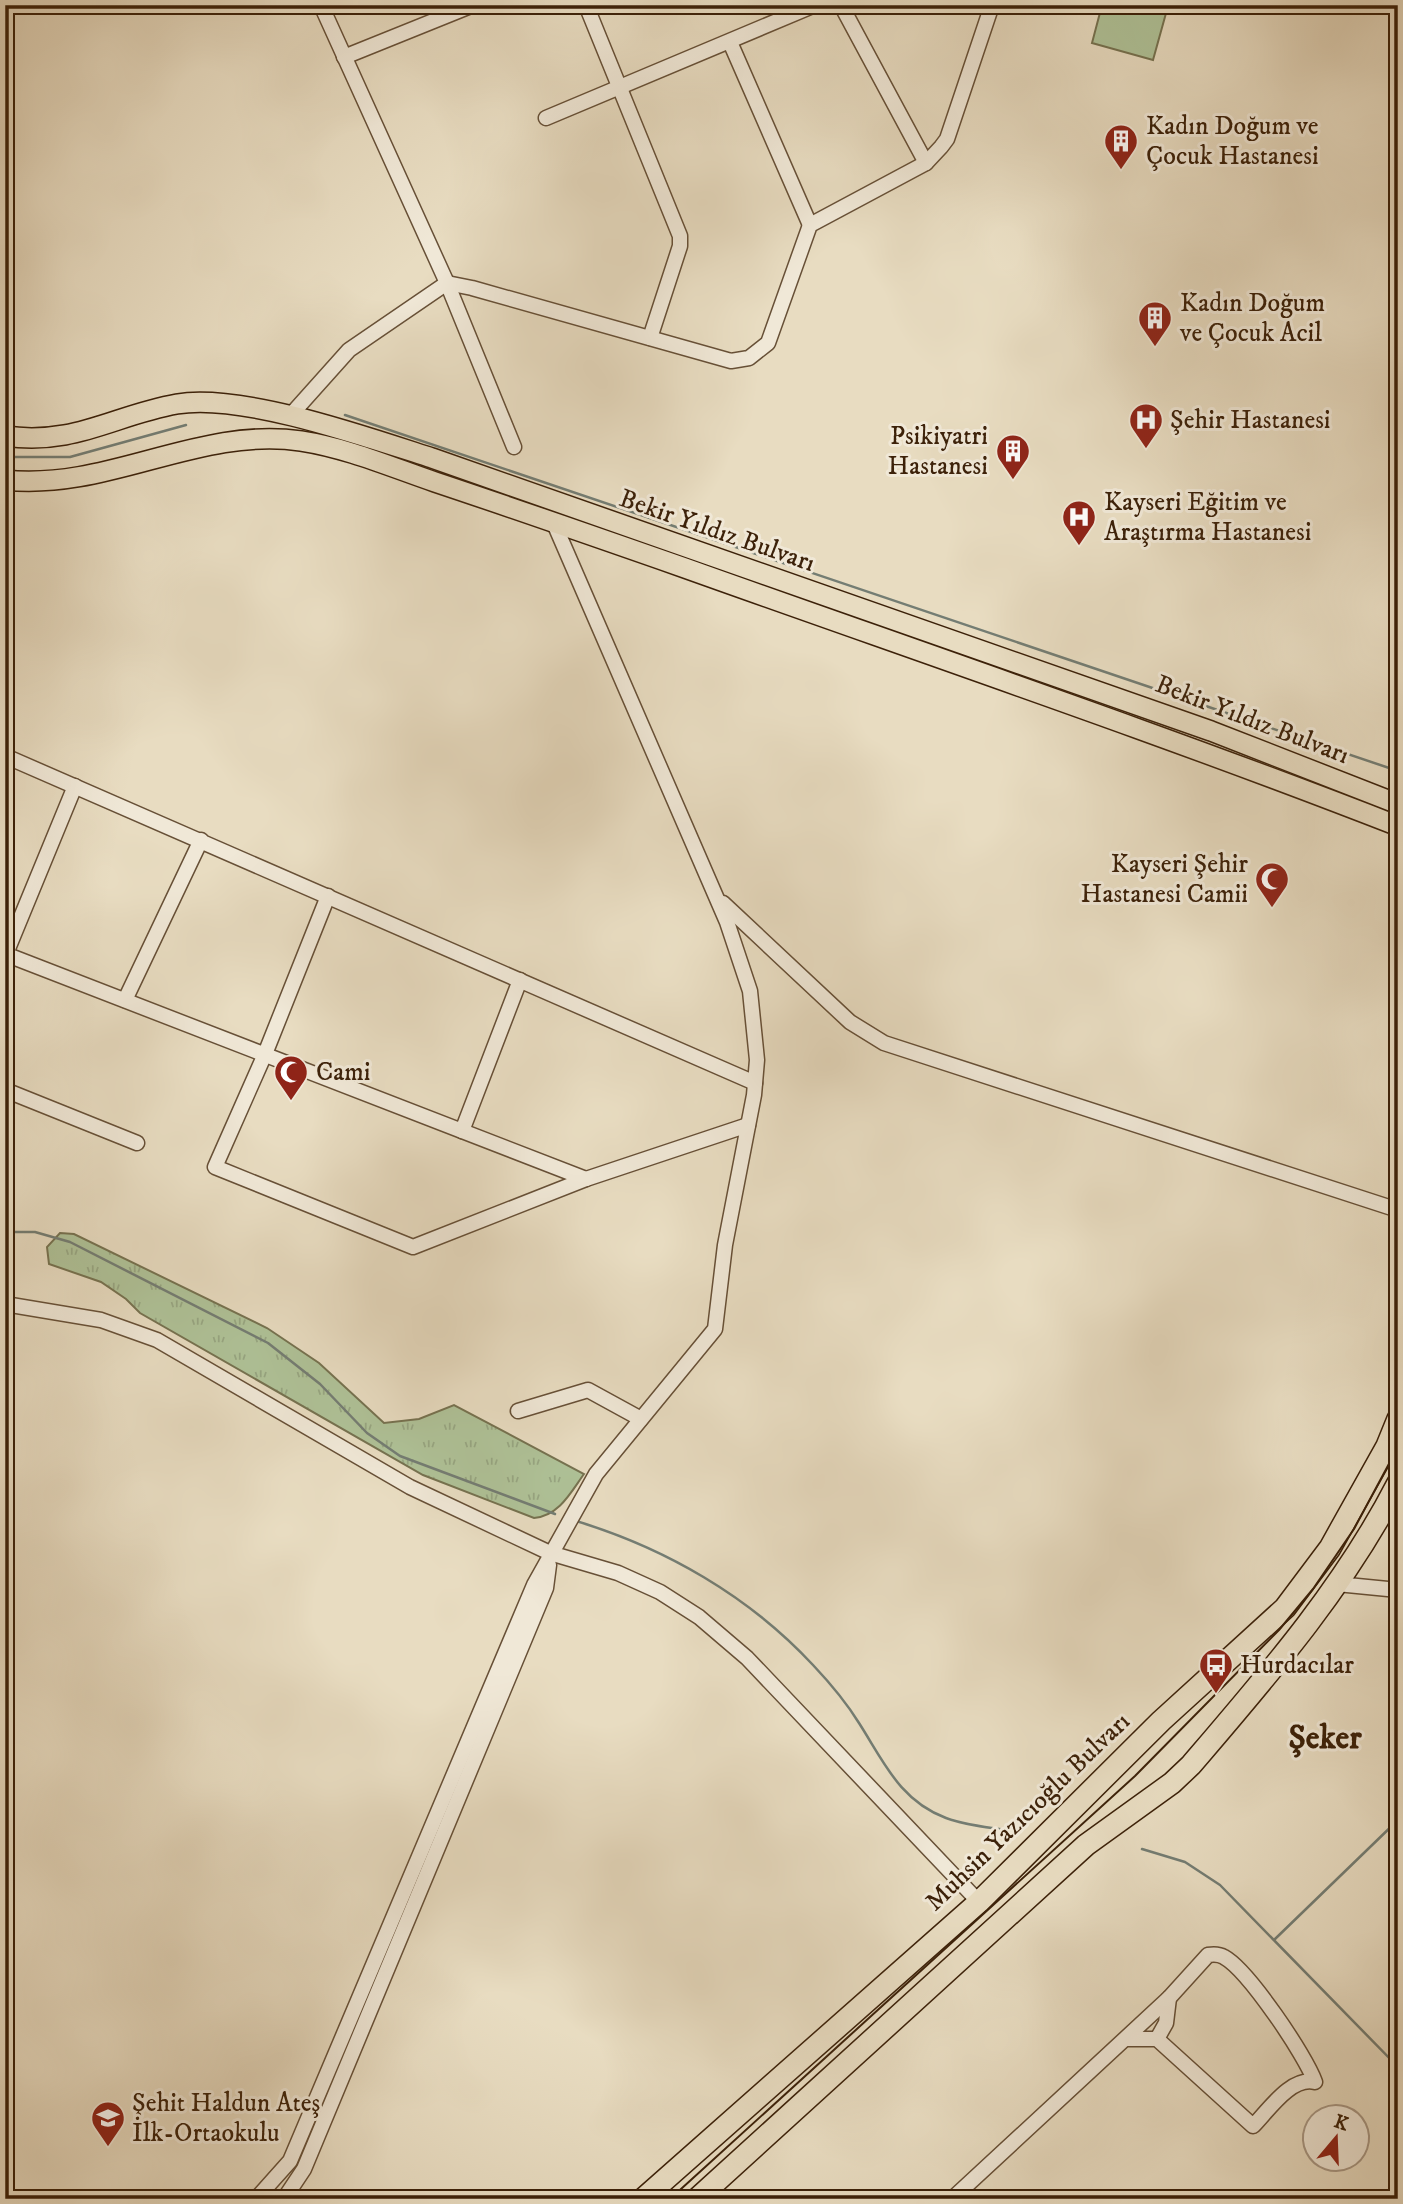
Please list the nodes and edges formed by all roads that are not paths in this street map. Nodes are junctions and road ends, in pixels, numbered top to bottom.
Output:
1 (321, 5) edge
2 (473, 5) edge
3 (586, 5) edge
4 (815, 5) edge
5 (841, 5) edge
6 (992, 5) edge
7 (730, 42) junction
8 (344, 57) junction
9 (618, 88) junction
10 (546, 118) dead end
11 (926, 163) junction
12 (810, 225) junction
13 (447, 283) junction
14 (650, 338) junction
15 (289, 417) junction
16 (5, 436) edge
17 (514, 447) dead end
18 (5, 480) edge
19 (553, 521) junction
20 (5, 756) edge
21 (75, 786) junction
22 (1398, 804) edge
23 (1398, 826) edge
24 (201, 840) junction
25 (328, 896) junction
26 (716, 897) junction
27 (5, 955) edge
28 (520, 980) junction
29 (125, 1000) junction
30 (265, 1054) junction
31 (755, 1083) junction
32 (5, 1090) edge
33 (748, 1125) junction
34 (462, 1131) junction
35 (137, 1143) dead end
36 (586, 1179) junction
37 (1398, 1210) edge
38 (5, 1304) edge
39 (518, 1411) dead end
40 (641, 1419) junction
41 (1398, 1419) edge
42 (1398, 1483) edge
43 (550, 1553) junction
44 (1337, 1584) junction
45 (1398, 1590) edge
46 (979, 1902) junction
47 (1169, 1998) junction
48 (1126, 2039) junction
49 (1157, 2039) junction
50 (271, 2194) edge
51 (256, 2199) edge
52 (284, 2199) edge
53 (643, 2199) edge
54 (696, 2199) edge
55 (952, 2199) edge

1 - 8 street
2 - 8 street
3 - 9 street
4 - 7 street
5 - 11 street
6 - 11 street
7 - 9 street
7 - 12 street
8 - 13 street
9 - 10 street
9 - 14 street
11 - 12 street
12 - 14 street
13 - 14 street
13 - 15 street
13 - 17 street
15 - 16 main road, Bekir Yıldız Bulvarı
15 - 22 main road, Bekir Yıldız Bulvarı
18 - 19 main road, Bekir Yıldız Bulvarı
19 - 23 main road, Bekir Yıldız Bulvarı
19 - 26 street
20 - 21 street
21 - 24 street
21 - 27 street
24 - 25 street
24 - 29 street
25 - 28 street
25 - 30 street
26 - 31 street
26 - 37 street
27 - 29 street
28 - 31 street
28 - 34 street
29 - 30 street
30 - 34 street
30 - 36 street
31 - 33 street
32 - 35 street
33 - 36 street
33 - 40 street
34 - 36 street
38 - 43 street
39 - 40 street
40 - 43 street
41 - 46 highway, Muhsin Yazıcıoğlu Bulvarı
42 - 44 highway
43 - 46 street
43 - 50 street
43 - 52 street
44 - 45 street
44 - 54 highway
46 - 53 highway, Muhsin Yazıcıoğlu Bulvarı
47 - 48 street
47 - 49 street
47 - 49 street
48 - 49 street
48 - 55 street
50 - 51 street

